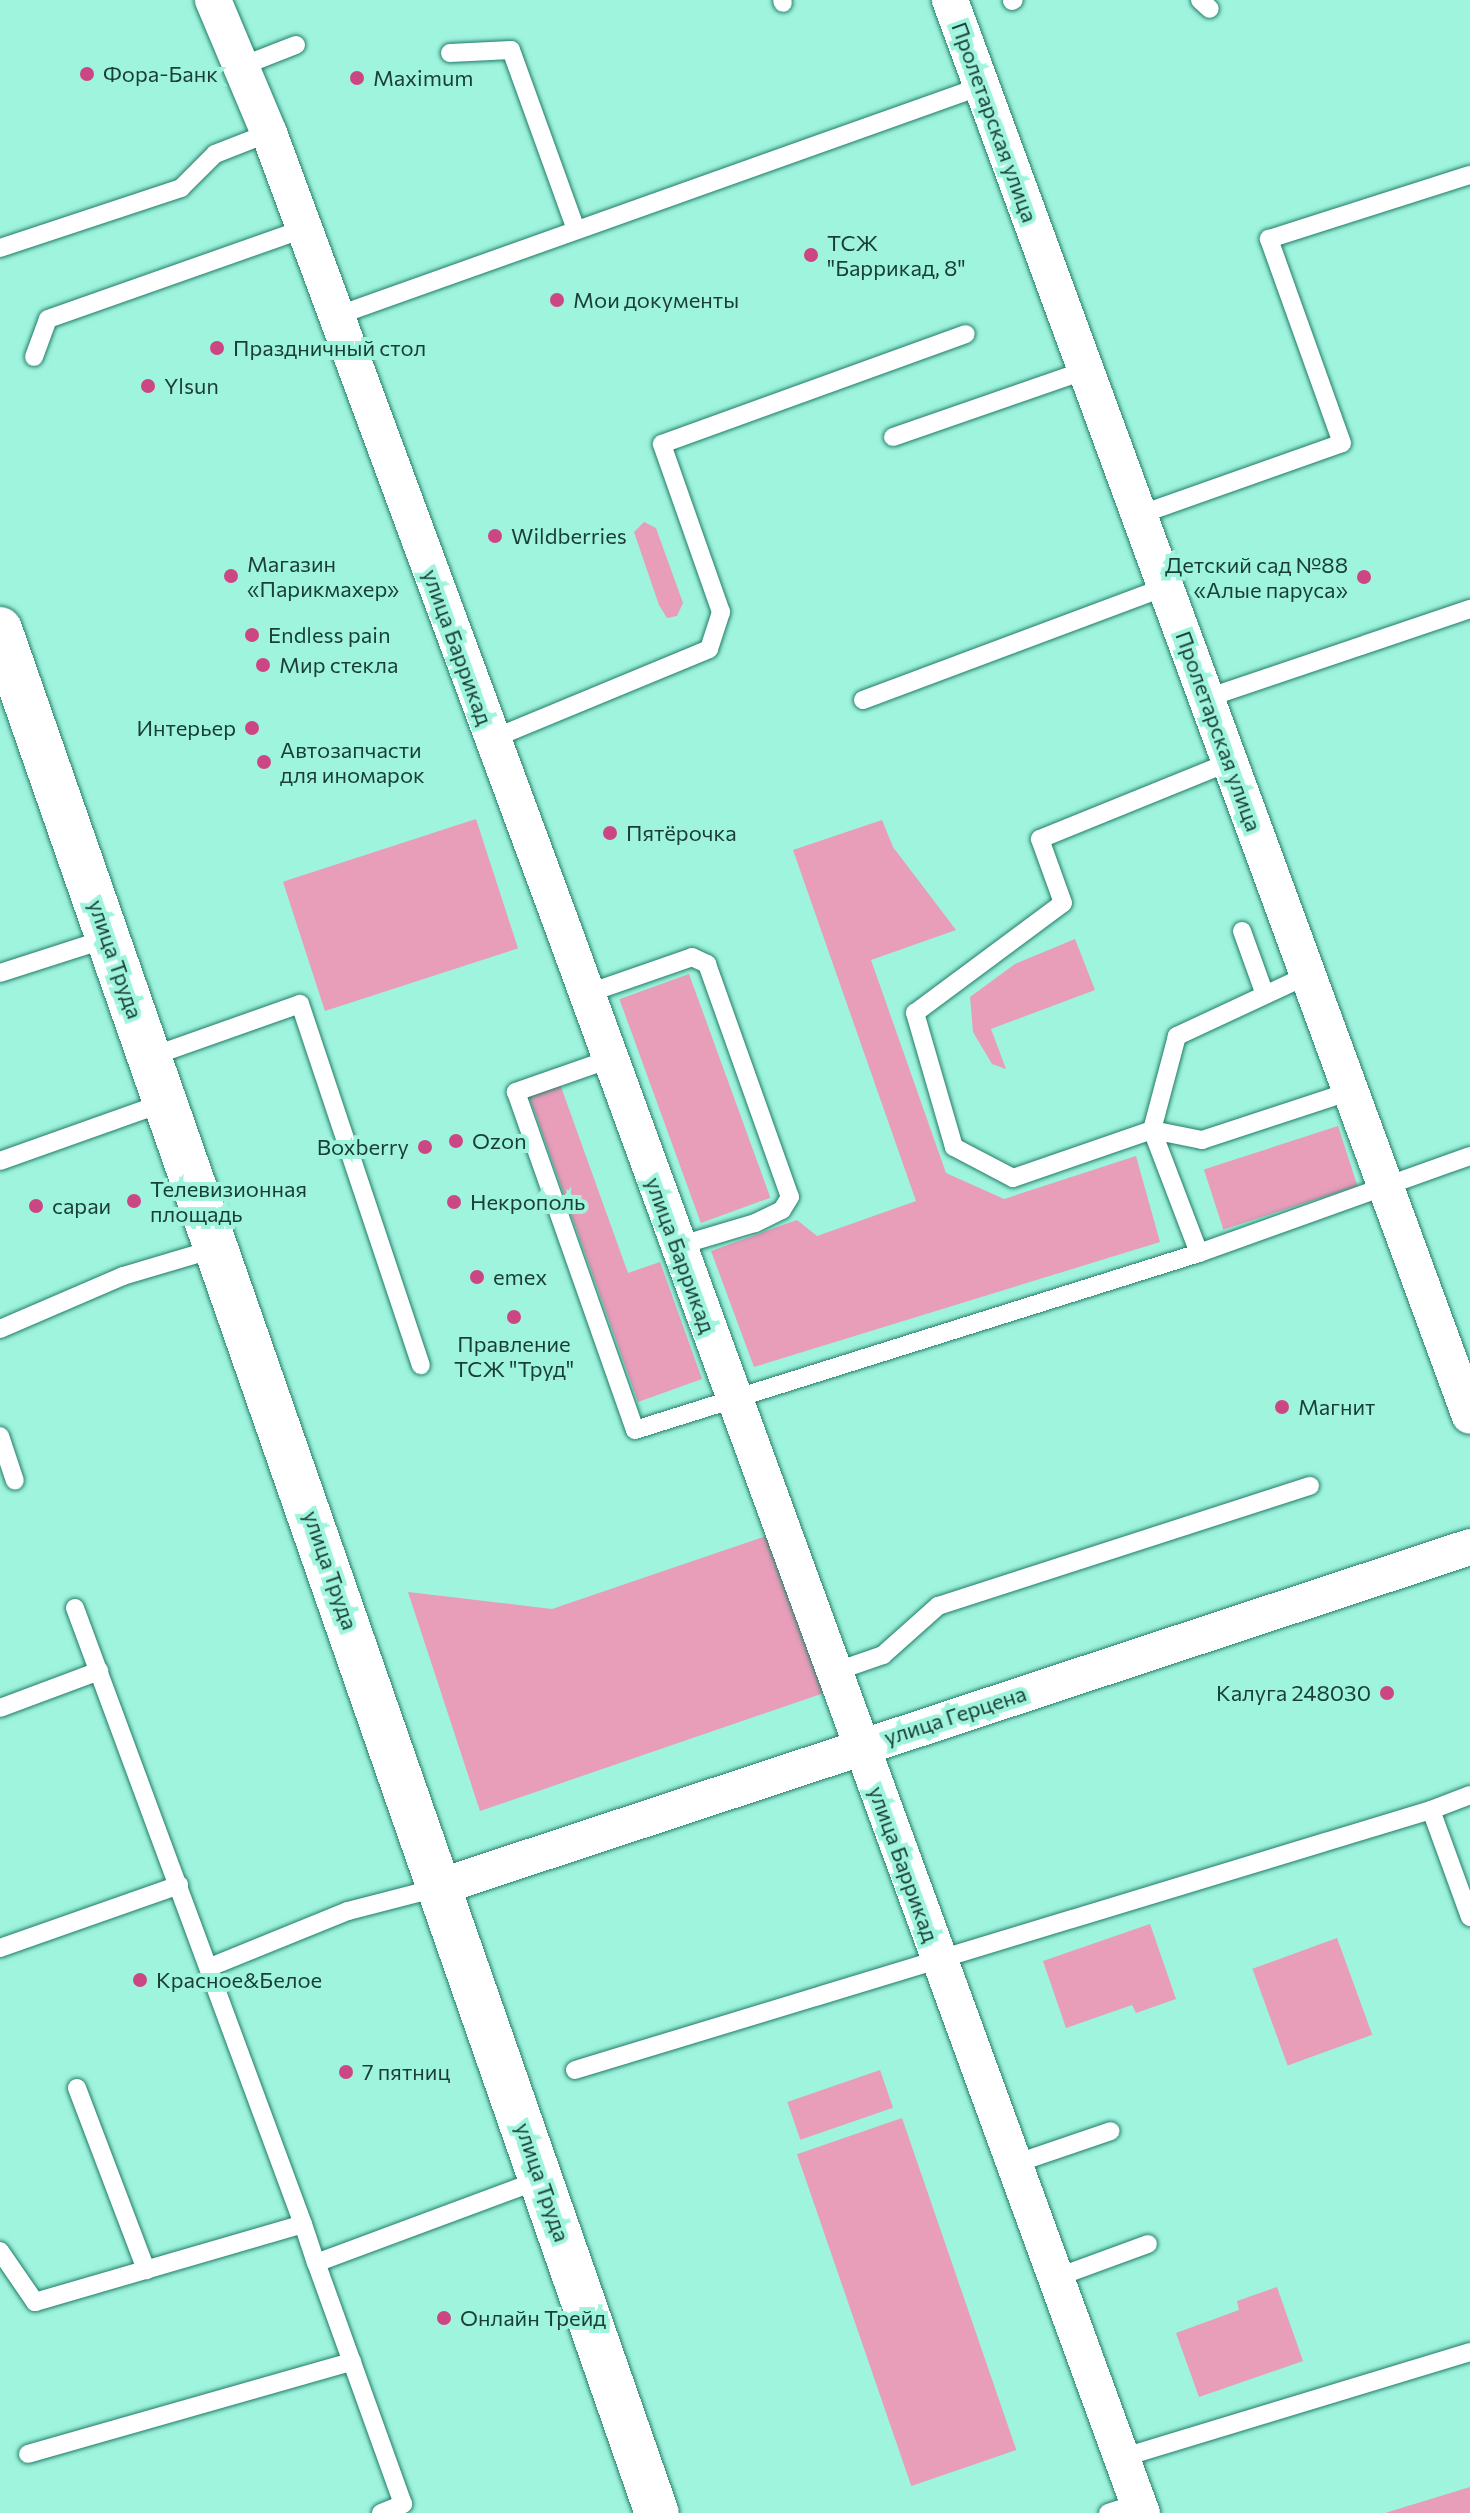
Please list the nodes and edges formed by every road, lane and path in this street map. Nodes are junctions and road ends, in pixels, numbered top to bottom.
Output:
1 (213, 0) edge
2 (950, 0) edge
3 (296, 45) dead end
4 (450, 53) dead end
5 (242, 66) junction
6 (982, 86) junction
7 (269, 133) junction
8 (1470, 175) edge
9 (303, 229) junction
10 (576, 230) junction
11 (0, 248) edge
12 (336, 316) junction
13 (966, 334) dead end
14 (34, 357) dead end
15 (1086, 370) junction
16 (893, 437) dead end
17 (1139, 515) junction
18 (1166, 587) junction
19 (1470, 609) edge
20 (0, 629) edge
21 (1207, 698) junction
22 (863, 700) dead end
23 (492, 739) junction
24 (1230, 762) junction
25 (1242, 931) dead end
26 (109, 938) junction
27 (0, 973) edge
28 (1308, 975) junction
29 (1264, 992) junction
30 (586, 994) junction
31 (150, 1057) junction
32 (610, 1059) junction
33 (1351, 1091) junction
34 (166, 1102) junction
35 (1152, 1130) junction
36 (1470, 1156) edge
37 (0, 1161) edge
38 (1387, 1189) junction
39 (678, 1246) junction
40 (217, 1248) junction
41 (1199, 1253) junction
42 (0, 1329) edge
43 (421, 1365) dead end
44 (733, 1399) junction
45 (1470, 1416) edge
46 (0, 1436) edge
47 (15, 1481) dead end
48 (1310, 1486) dead end
49 (1470, 1547) edge
50 (75, 1608) dead end
51 (99, 1671) junction
52 (834, 1672) junction
53 (0, 1708) edge
54 (861, 1746) junction
55 (1470, 1795) edge
56 (1431, 1810) junction
57 (179, 1885) junction
58 (442, 1886) junction
59 (1470, 1917) edge
60 (0, 1948) edge
61 (938, 1959) junction
62 (210, 1967) junction
63 (575, 2070) dead end
64 (77, 2088) dead end
65 (1111, 2131) dead end
66 (1014, 2164) junction
67 (542, 2179) junction
68 (303, 2224) junction
69 (1148, 2244) dead end
70 (0, 2251) edge
71 (316, 2263) junction
72 (146, 2270) junction
73 (1055, 2278) junction
74 (1470, 2352) edge
75 (352, 2362) junction
76 (28, 2454) dead end
77 (1121, 2458) junction
78 (1129, 2510) edge
79 (381, 2513) edge
80 (657, 2513) edge

1 - 5 street, улица Баррикад
2 - 6 street, Пролетарская улица
3 - 5 lane
4 - 10 lane
5 - 7 street, улица Баррикад
6 - 10 lane
6 - 15 street, Пролетарская улица
7 - 9 street, улица Баррикад
7 - 11 lane
8 - 17 lane
9 - 12 street, улица Баррикад
9 - 14 lane
10 - 12 lane
12 - 23 street, улица Баррикад
13 - 23 lane
15 - 16 lane
15 - 17 street, Пролетарская улица
17 - 18 street, Пролетарская улица
18 - 21 street, Пролетарская улица
18 - 22 lane
19 - 21 lane
20 - 26 street, улица Труда
21 - 24 street, Пролетарская улица
23 - 30 street, улица Баррикад
24 - 28 street, Пролетарская улица
24 - 35 lane
25 - 29 lane
26 - 27 lane
26 - 31 street, улица Труда
28 - 29 lane
28 - 33 street, Пролетарская улица
29 - 35 lane
30 - 32 street, улица Баррикад
30 - 39 lane
31 - 34 street, улица Труда
31 - 43 lane
32 - 39 street, улица Баррикад
32 - 44 lane
33 - 35 lane
33 - 38 street, Пролетарская улица
34 - 37 lane
34 - 40 street, улица Труда
35 - 41 lane
36 - 38 lane
38 - 41 lane
38 - 45 street, Пролетарская улица
39 - 44 street, улица Баррикад
40 - 42 lane
40 - 58 street, улица Труда
41 - 44 lane
44 - 52 street, улица Баррикад
46 - 47 lane
48 - 52 lane
49 - 54 street, улица Герцена
50 - 51 lane
51 - 53 lane
51 - 57 lane
52 - 54 street, улица Баррикад
54 - 58 street, улица Герцена
54 - 61 street, улица Баррикад
55 - 56 lane
56 - 59 lane
56 - 61 lane
57 - 60 lane
57 - 62 lane
58 - 62 lane
58 - 67 street, улица Труда
61 - 63 lane
61 - 66 street, улица Баррикад
62 - 68 lane
64 - 72 lane
65 - 66 lane
66 - 73 street, улица Баррикад
67 - 71 lane
67 - 80 street, улица Труда
68 - 71 lane
68 - 72 lane
69 - 73 lane
70 - 72 lane
71 - 75 lane
73 - 77 street, улица Баррикад
74 - 77 lane
75 - 76 lane
75 - 79 lane
77 - 78 street, улица Баррикад

